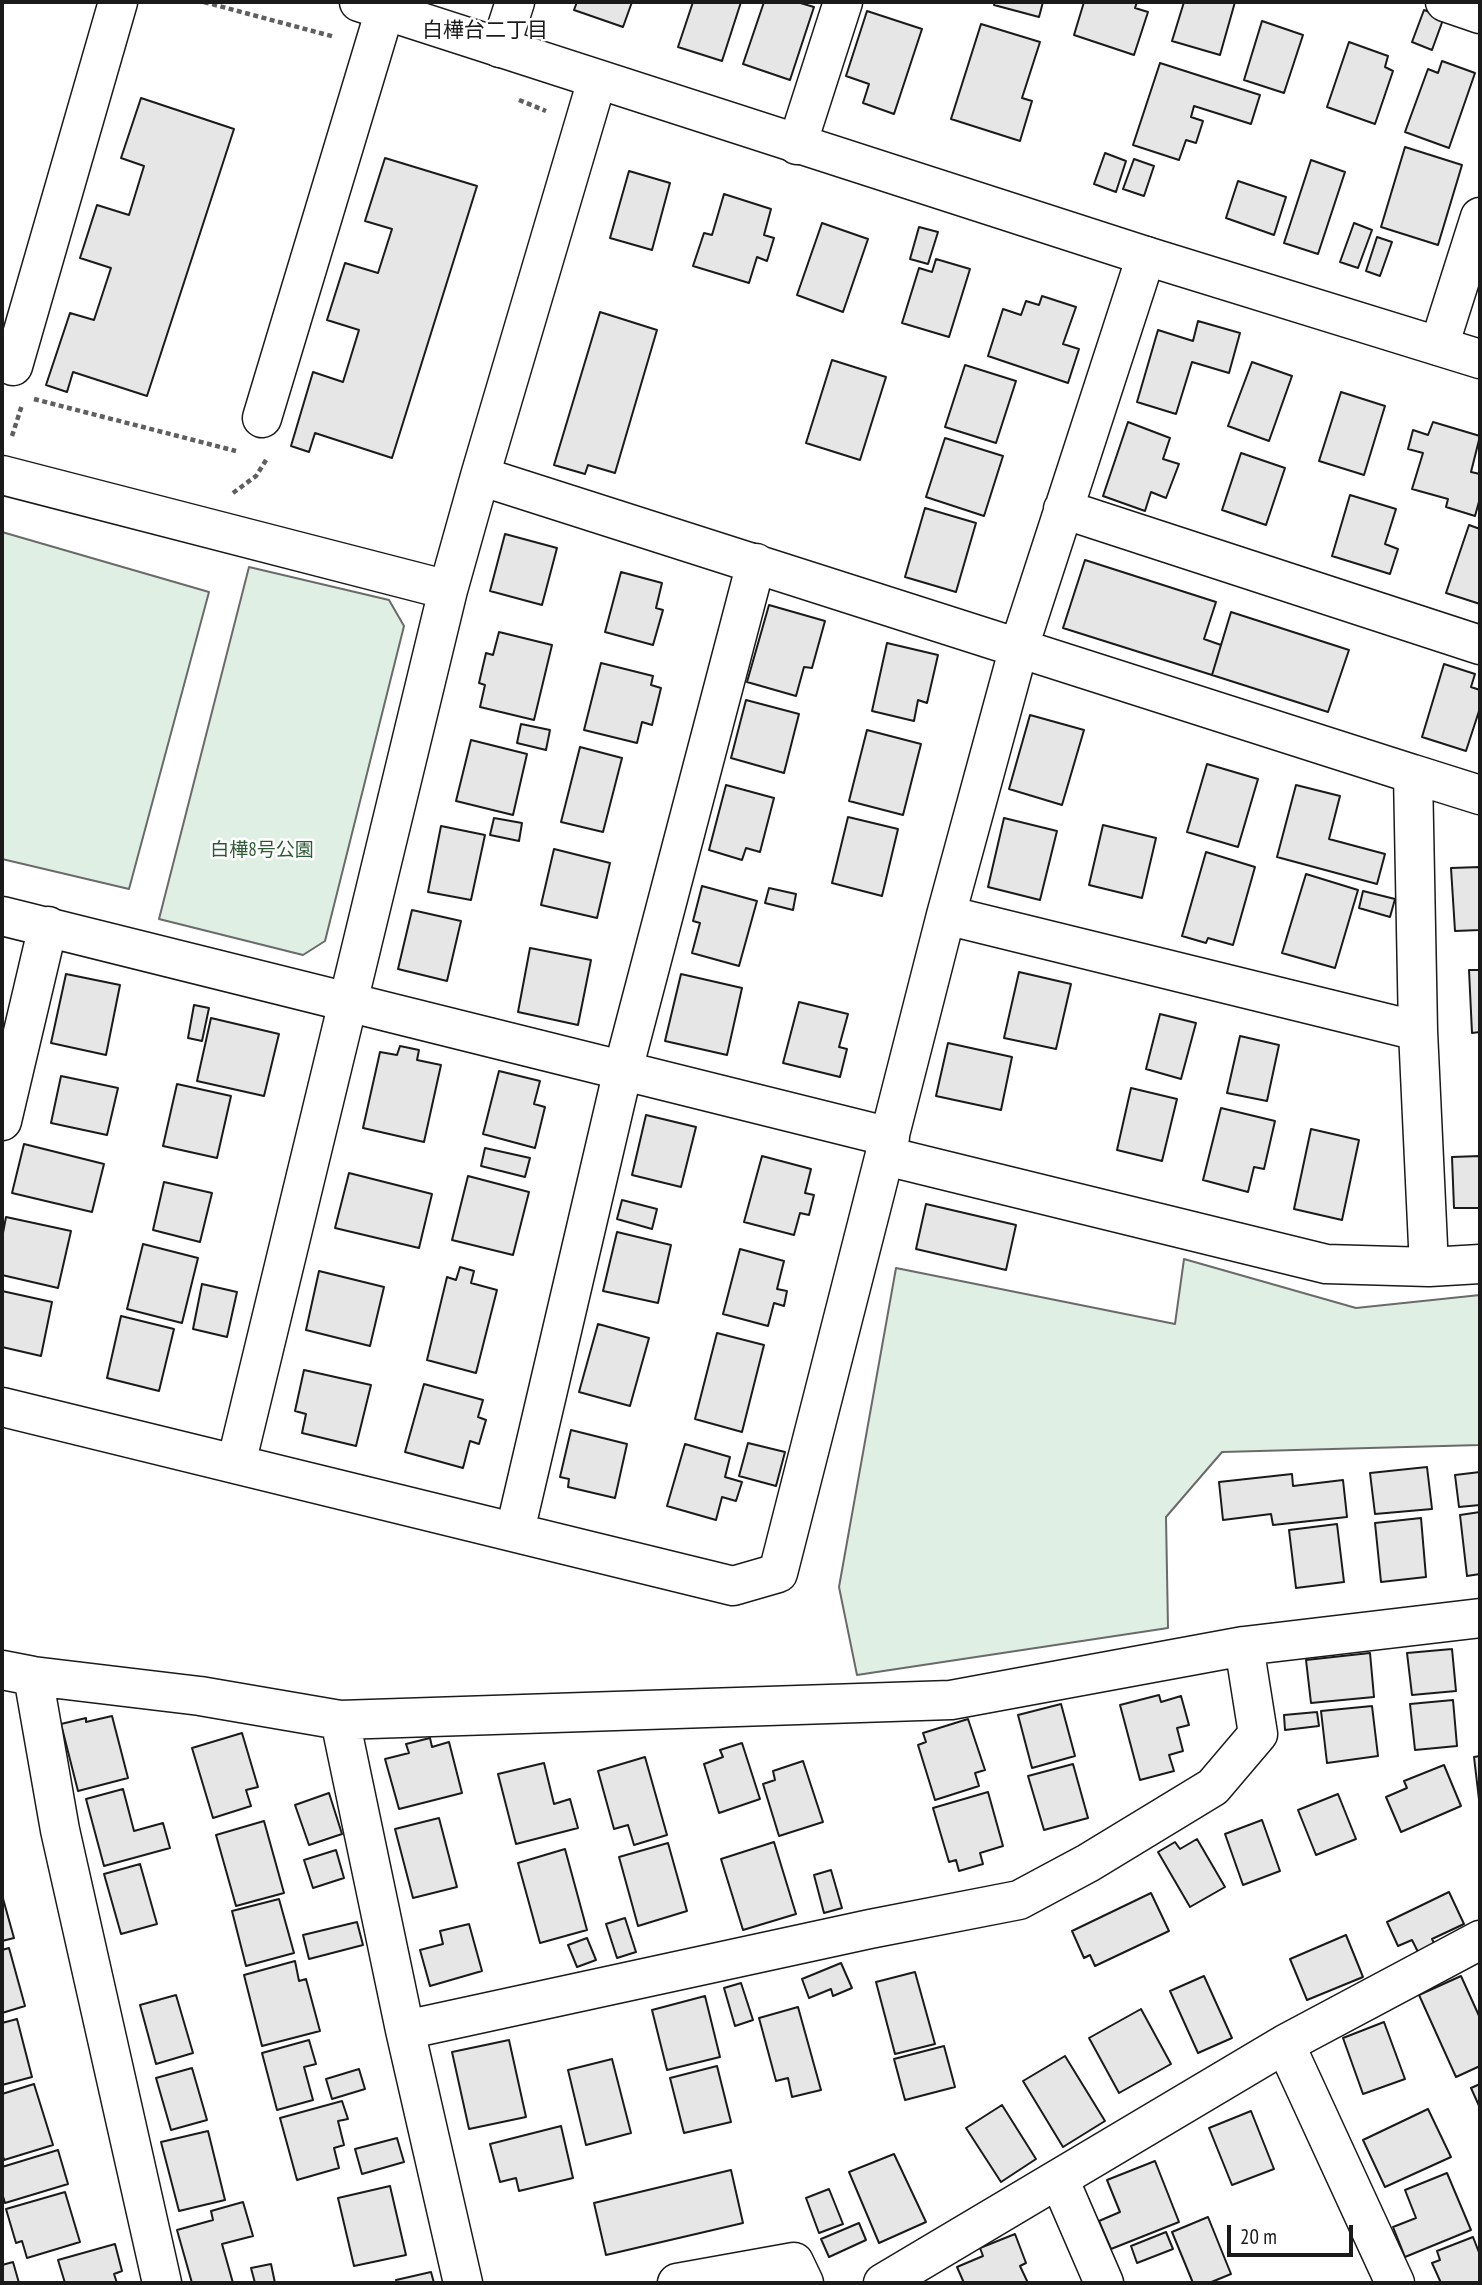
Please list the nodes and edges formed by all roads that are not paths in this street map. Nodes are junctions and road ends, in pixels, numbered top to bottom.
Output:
1 (118, 2) edge
2 (515, 2) edge
3 (843, 2) edge
4 (1445, 2) edge
5 (372, 6) edge
6 (1480, 14) edge
7 (500, 48) junction
8 (597, 80) junction
9 (797, 145) junction
10 (1480, 218) edge
11 (1146, 256) junction
12 (1439, 346) junction
13 (1480, 359) edge
14 (19, 381) road end
15 (262, 418) dead end
16 (2, 475) edge
17 (480, 476) junction
18 (1063, 509) junction
19 (756, 563) junction
20 (448, 590) junction
21 (1480, 645) edge
22 (1019, 647) junction
23 (1413, 774) junction
24 (1480, 795) edge
25 (946, 915) junction
26 (2, 916) edge
27 (48, 926) junction
28 (346, 1001) junction
29 (1418, 1031) junction
30 (623, 1070) junction
31 (2, 1121) edge
32 (888, 1147) junction
33 (1480, 1264) edge
34 (1429, 1267) junction
35 (2, 1407) edge
36 (236, 1464) junction
37 (515, 1531) junction
38 (1480, 1618) edge
39 (1244, 1646) junction
40 (17, 1673) edge
41 (340, 1720) junction
42 (1480, 1940) edge
43 (405, 2030) junction
44 (1285, 2044) junction
45 (1059, 2179) junction
46 (162, 2283) edge
47 (463, 2283) edge
48 (677, 2283) edge
49 (804, 2283) edge
50 (883, 2283) edge
51 (1104, 2283) edge
52 (1395, 2283) edge

1 - 14 street
2 - 7 street
3 - 9 street
4 - 6 street
5 - 7 street
5 - 15 street
7 - 8 street
8 - 9 street
8 - 17 street
9 - 11 street
10 - 12 street
11 - 12 street
11 - 18 street
12 - 13 street
16 - 20 street
17 - 19 street
17 - 20 street
18 - 21 street
18 - 22 street
19 - 22 street
19 - 30 street
20 - 28 street
22 - 23 street
22 - 25 street
23 - 24 street
23 - 29 street
25 - 29 street
25 - 32 street
26 - 27 street
27 - 28 street
27 - 31 street
28 - 30 street
28 - 36 street
29 - 34 street
30 - 32 street
30 - 37 street
32 - 34 street
32 - 37 street
33 - 34 street
35 - 36 street
36 - 37 street
38 - 39 street
39 - 41 street
39 - 43 street
40 - 41 street
40 - 46 street
41 - 43 street
42 - 44 street
43 - 47 street
44 - 45 street
44 - 52 street
45 - 50 street
45 - 51 street
48 - 49 street

